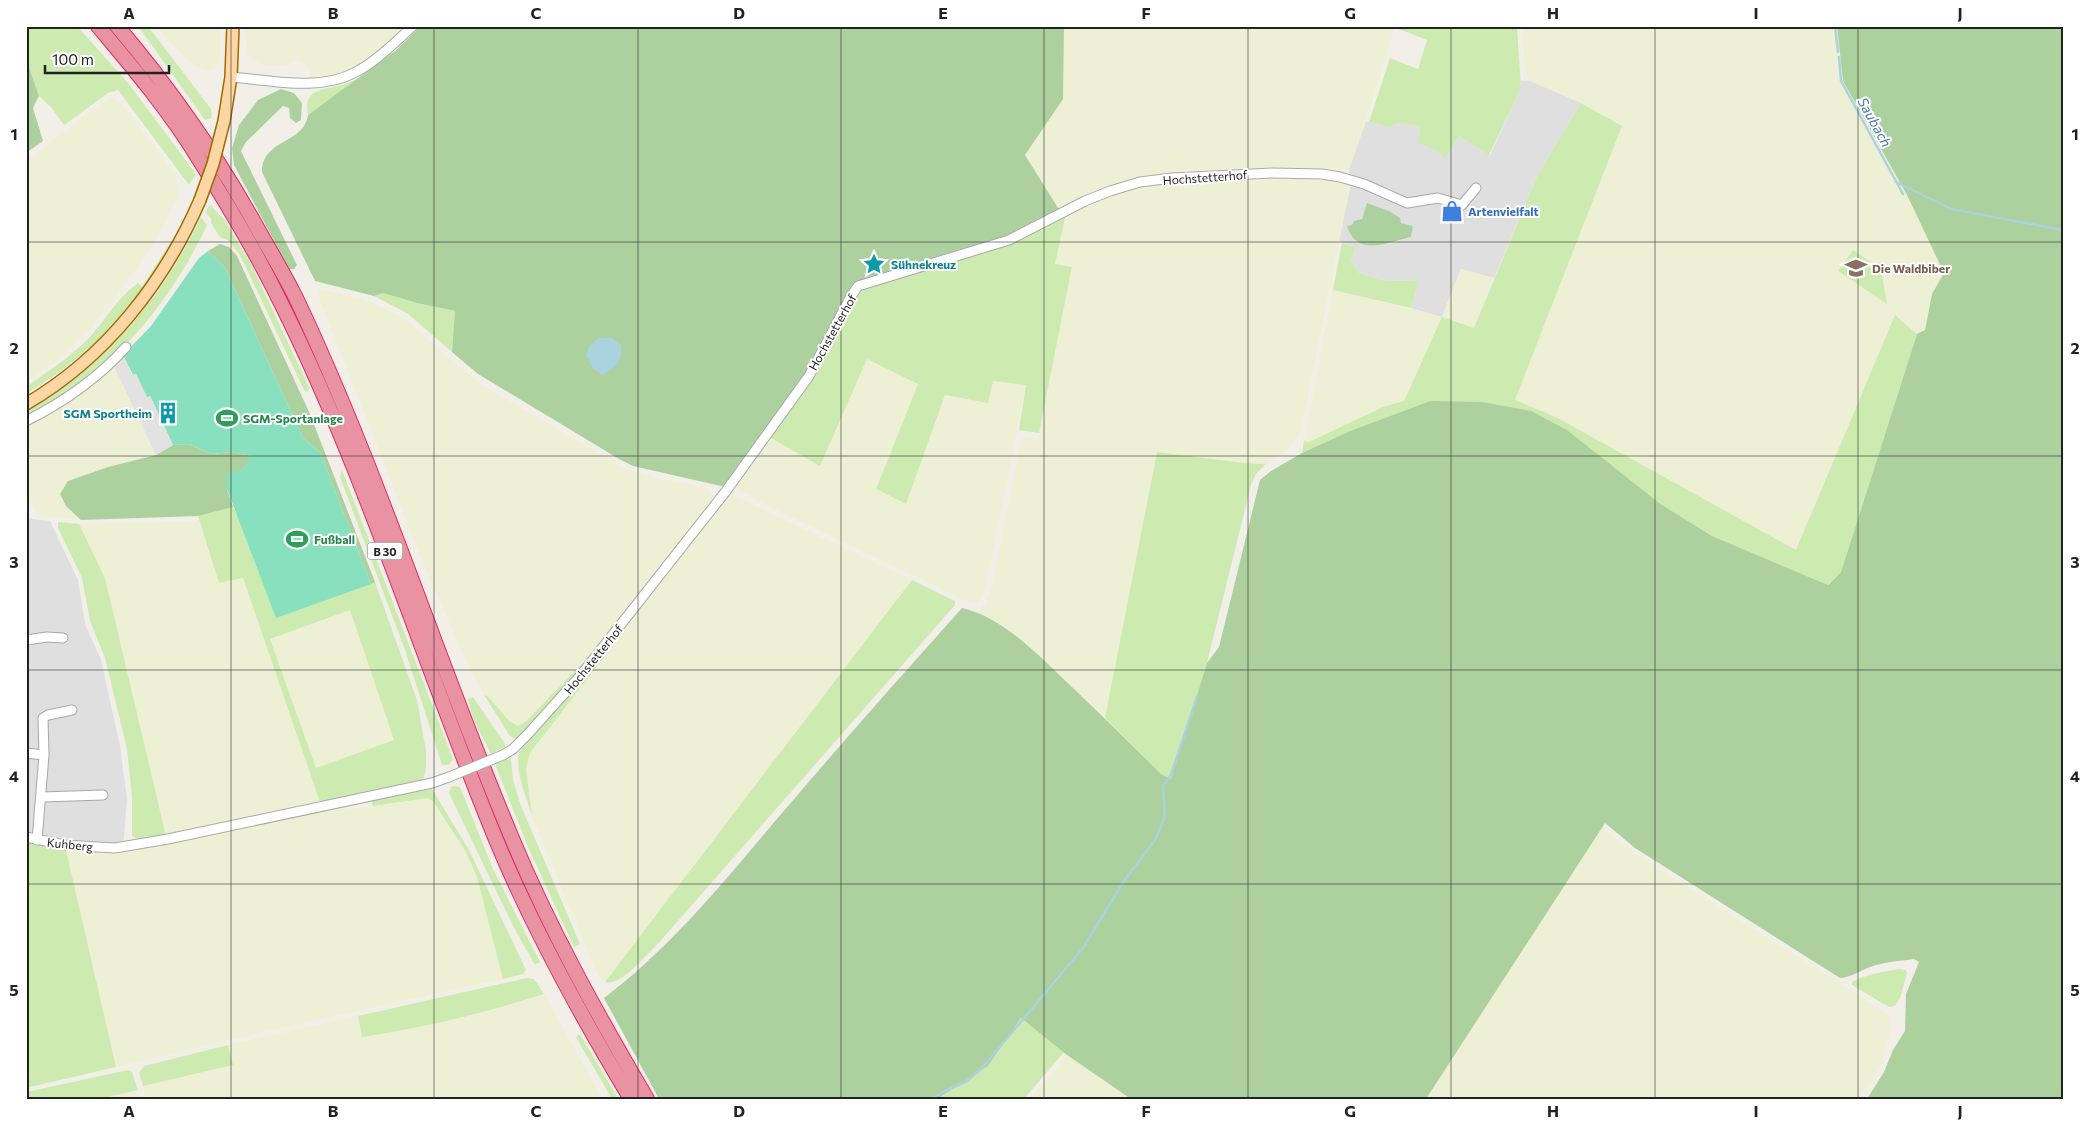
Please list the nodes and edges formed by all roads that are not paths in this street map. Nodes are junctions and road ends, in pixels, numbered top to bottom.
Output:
1 (98, 26) edge
2 (117, 26) edge
3 (233, 26) edge
4 (413, 26) edge
5 (231, 77) junction
6 (1476, 188) dead end
7 (126, 347) dead end
8 (26, 404) edge
9 (26, 421) edge
10 (63, 638) dead end
11 (26, 640) edge
12 (72, 710) dead end
13 (513, 749) joint
14 (26, 753) edge
15 (44, 755) junction
16 (103, 795) dead end
17 (42, 797) junction
18 (26, 837) edge
19 (37, 840) junction
20 (631, 1099) edge
21 (647, 1099) edge

1 - 20 highway, B 30
2 - 21 highway, B 30
3 - 5 main road
4 - 5 street
5 - 8 main road, bridge
6 - 13 street, Hochstetterhof
7 - 9 street
10 - 11 street
12 - 15 street
13 - 19 street, Kuhberg, bridge
14 - 15 street
15 - 17 street
16 - 17 street
17 - 19 street
18 - 19 street, Kuhberg

